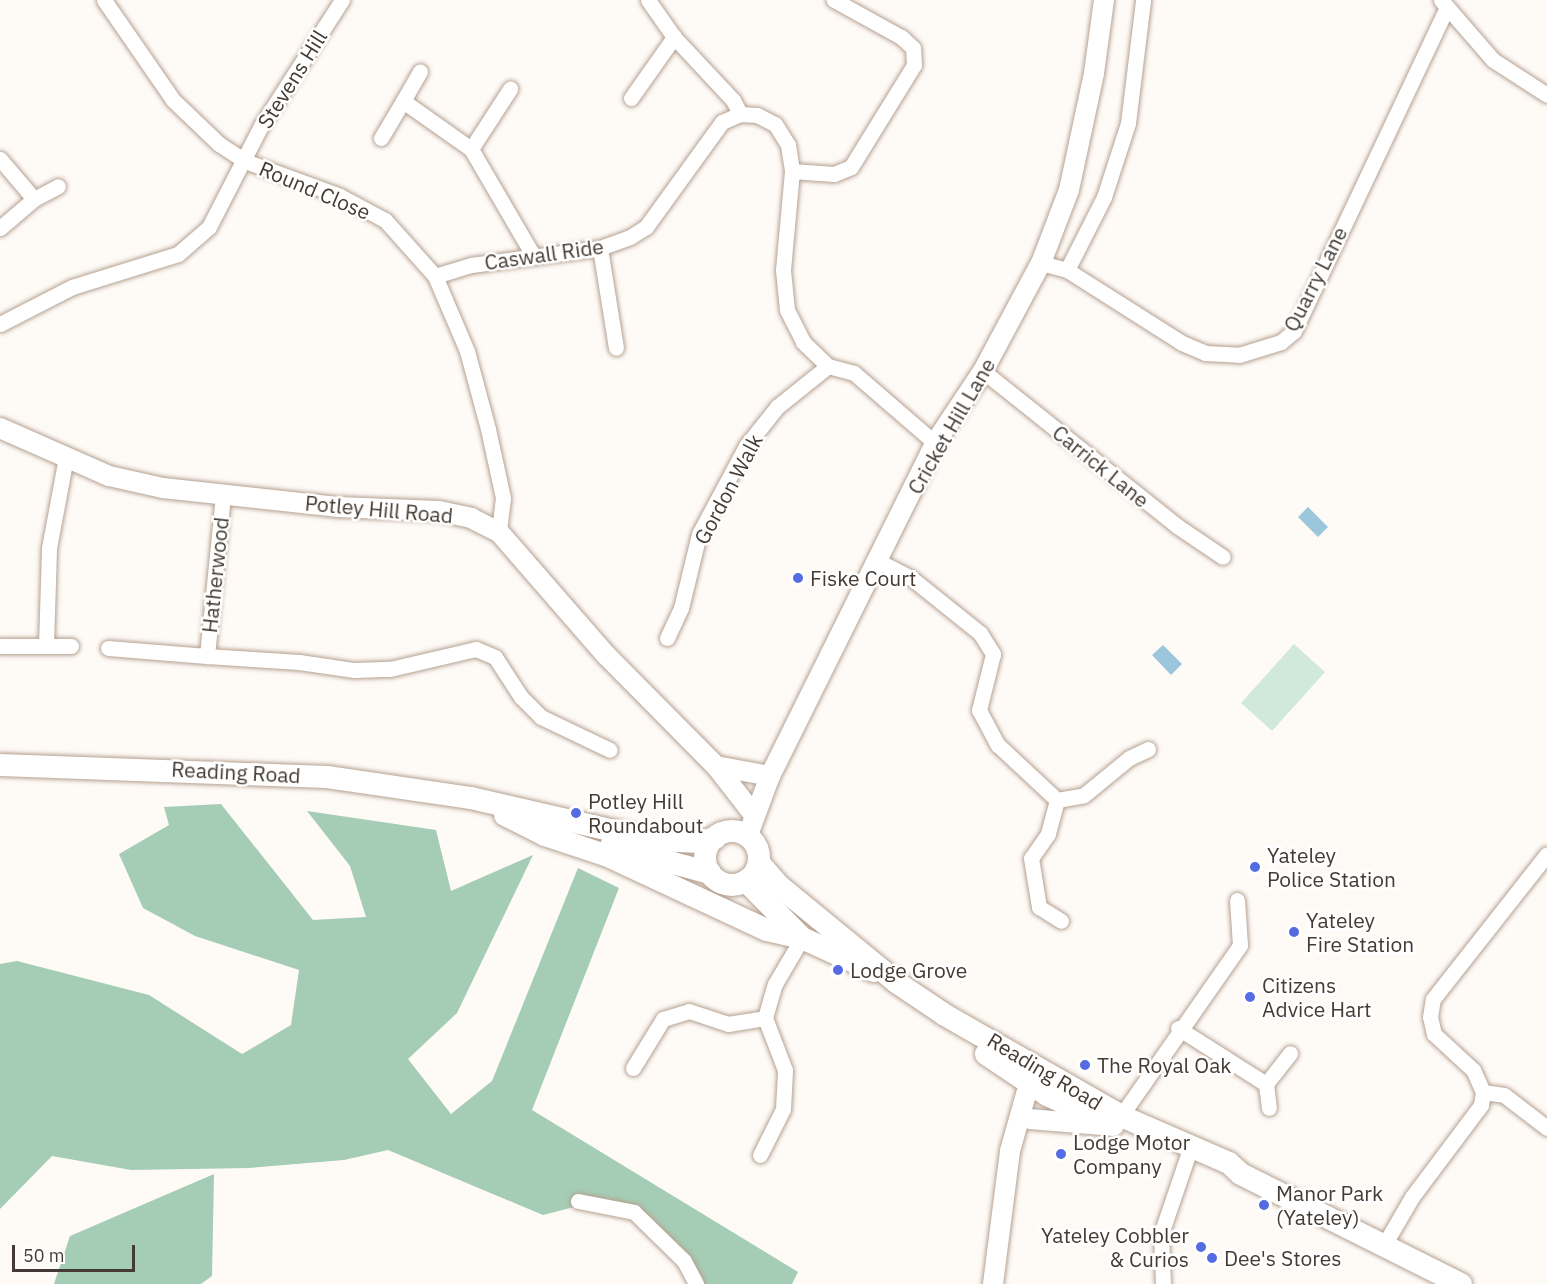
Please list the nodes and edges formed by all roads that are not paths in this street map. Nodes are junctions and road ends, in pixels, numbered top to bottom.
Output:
1 (104, 0) edge
2 (342, 0) edge
3 (648, 0) edge
4 (834, 0) edge
5 (1104, 0) edge
6 (1143, 0) edge
7 (1444, 4) edge
8 (674, 37) junction
9 (420, 71) dead end
10 (510, 89) dead end
11 (1547, 95) edge
12 (630, 98) dead end
13 (403, 101) junction
14 (740, 114) junction
15 (381, 138) dead end
16 (471, 149) junction
17 (0, 159) edge
18 (245, 161) junction
19 (792, 171) junction
20 (58, 186) dead end
21 (34, 199) junction
22 (0, 228) edge
23 (600, 248) junction
24 (533, 255) junction
25 (1041, 263) junction
26 (1067, 270) junction
27 (435, 276) junction
28 (0, 324) edge
29 (616, 348) dead end
30 (828, 366) junction
31 (983, 371) junction
32 (0, 428) edge
33 (935, 443) junction
34 (66, 457) junction
35 (223, 495) junction
36 (499, 532) junction
37 (1223, 557) dead end
38 (878, 561) junction
39 (668, 638) dead end
40 (46, 645) junction
41 (0, 646) edge
42 (71, 646) dead end
43 (108, 648) dead end
44 (207, 656) junction
45 (1148, 749) dead end
46 (610, 750) dead end
47 (0, 765) edge
48 (716, 766) junction
49 (770, 776) junction
50 (471, 798) junction
51 (1057, 800) junction
52 (751, 825) junction
53 (545, 835) junction
54 (715, 838) junction
55 (1547, 854) edge
56 (710, 873) junction
57 (753, 873) junction
58 (1237, 900) dead end
59 (1061, 921) dead end
60 (802, 938) junction
61 (896, 982) junction
62 (765, 1018) junction
63 (1178, 1028) junction
64 (1290, 1053) dead end
65 (633, 1068) dead end
66 (1041, 1081) junction
67 (1266, 1084) junction
68 (1483, 1092) junction
69 (1269, 1108) dead end
70 (1118, 1121) junction
71 (1024, 1123) junction
72 (1547, 1128) edge
73 (1189, 1152) junction
74 (760, 1155) dead end
75 (578, 1201) dead end
76 (1384, 1245) junction
77 (696, 1284) edge
78 (993, 1284) edge
79 (1164, 1284) edge
80 (1461, 1284) edge

1 - 18 street
2 - 18 street, Stevens Hill
3 - 8 street
4 - 19 street
5 - 25 street, Cricket Hill Lane
6 - 26 street
7 - 11 street
7 - 26 street, Quarry Lane
8 - 12 street
8 - 14 street
9 - 13 street
10 - 16 street
13 - 15 street
13 - 16 street
14 - 19 street
14 - 23 street, Caswall Ride
16 - 24 street
17 - 21 street
18 - 27 street, Round Close
18 - 28 street, Round Close
19 - 30 street
20 - 21 street
21 - 22 street
23 - 24 street, Caswall Ride
23 - 29 street
24 - 27 street, Caswall Ride
25 - 26 street, Quarry Lane
25 - 31 street, Cricket Hill Lane
27 - 36 street, Round Close
30 - 33 street
30 - 39 street, Gordon Walk
31 - 33 street, Cricket Hill Lane
31 - 37 street, Carrick Lane
32 - 34 street, Potley Hill Road
33 - 38 street, Cricket Hill Lane
34 - 35 street, Potley Hill Road
34 - 40 street
35 - 36 street, Potley Hill Road
35 - 44 street, Hatherwood
36 - 48 street, Potley Hill Road
38 - 49 street, Cricket Hill Lane
38 - 51 street
40 - 41 street
40 - 42 street
43 - 44 street, Hatherwood
44 - 46 street, Hatherwood
45 - 51 street
47 - 50 main road, Reading Road
48 - 49 street
48 - 52 street, Potley Hill Road
49 - 52 street, Cricket Hill Lane
50 - 53 main road, Reading Road
50 - 54 main road, Reading Road
51 - 59 street
52 - 54 main road, Reading Road
52 - 57 main road, Reading Road
53 - 56 main road, Reading Road
53 - 60 main road, Reading Road
54 - 56 main road
55 - 68 street
56 - 57 main road, Reading Road
57 - 60 main road, Reading Road
57 - 61 main road, Reading Road
58 - 63 street
60 - 61 main road, Reading Road
60 - 62 street
61 - 66 main road, Reading Road
62 - 65 street
62 - 74 street
63 - 67 street
63 - 70 street
64 - 67 street
66 - 70 main road, Reading Road
66 - 71 street
67 - 69 street
68 - 72 street
68 - 76 street
70 - 71 street
70 - 73 main road, Reading Road
71 - 78 street
73 - 76 main road, Reading Road
73 - 79 street
75 - 77 street
76 - 80 main road, Reading Road

